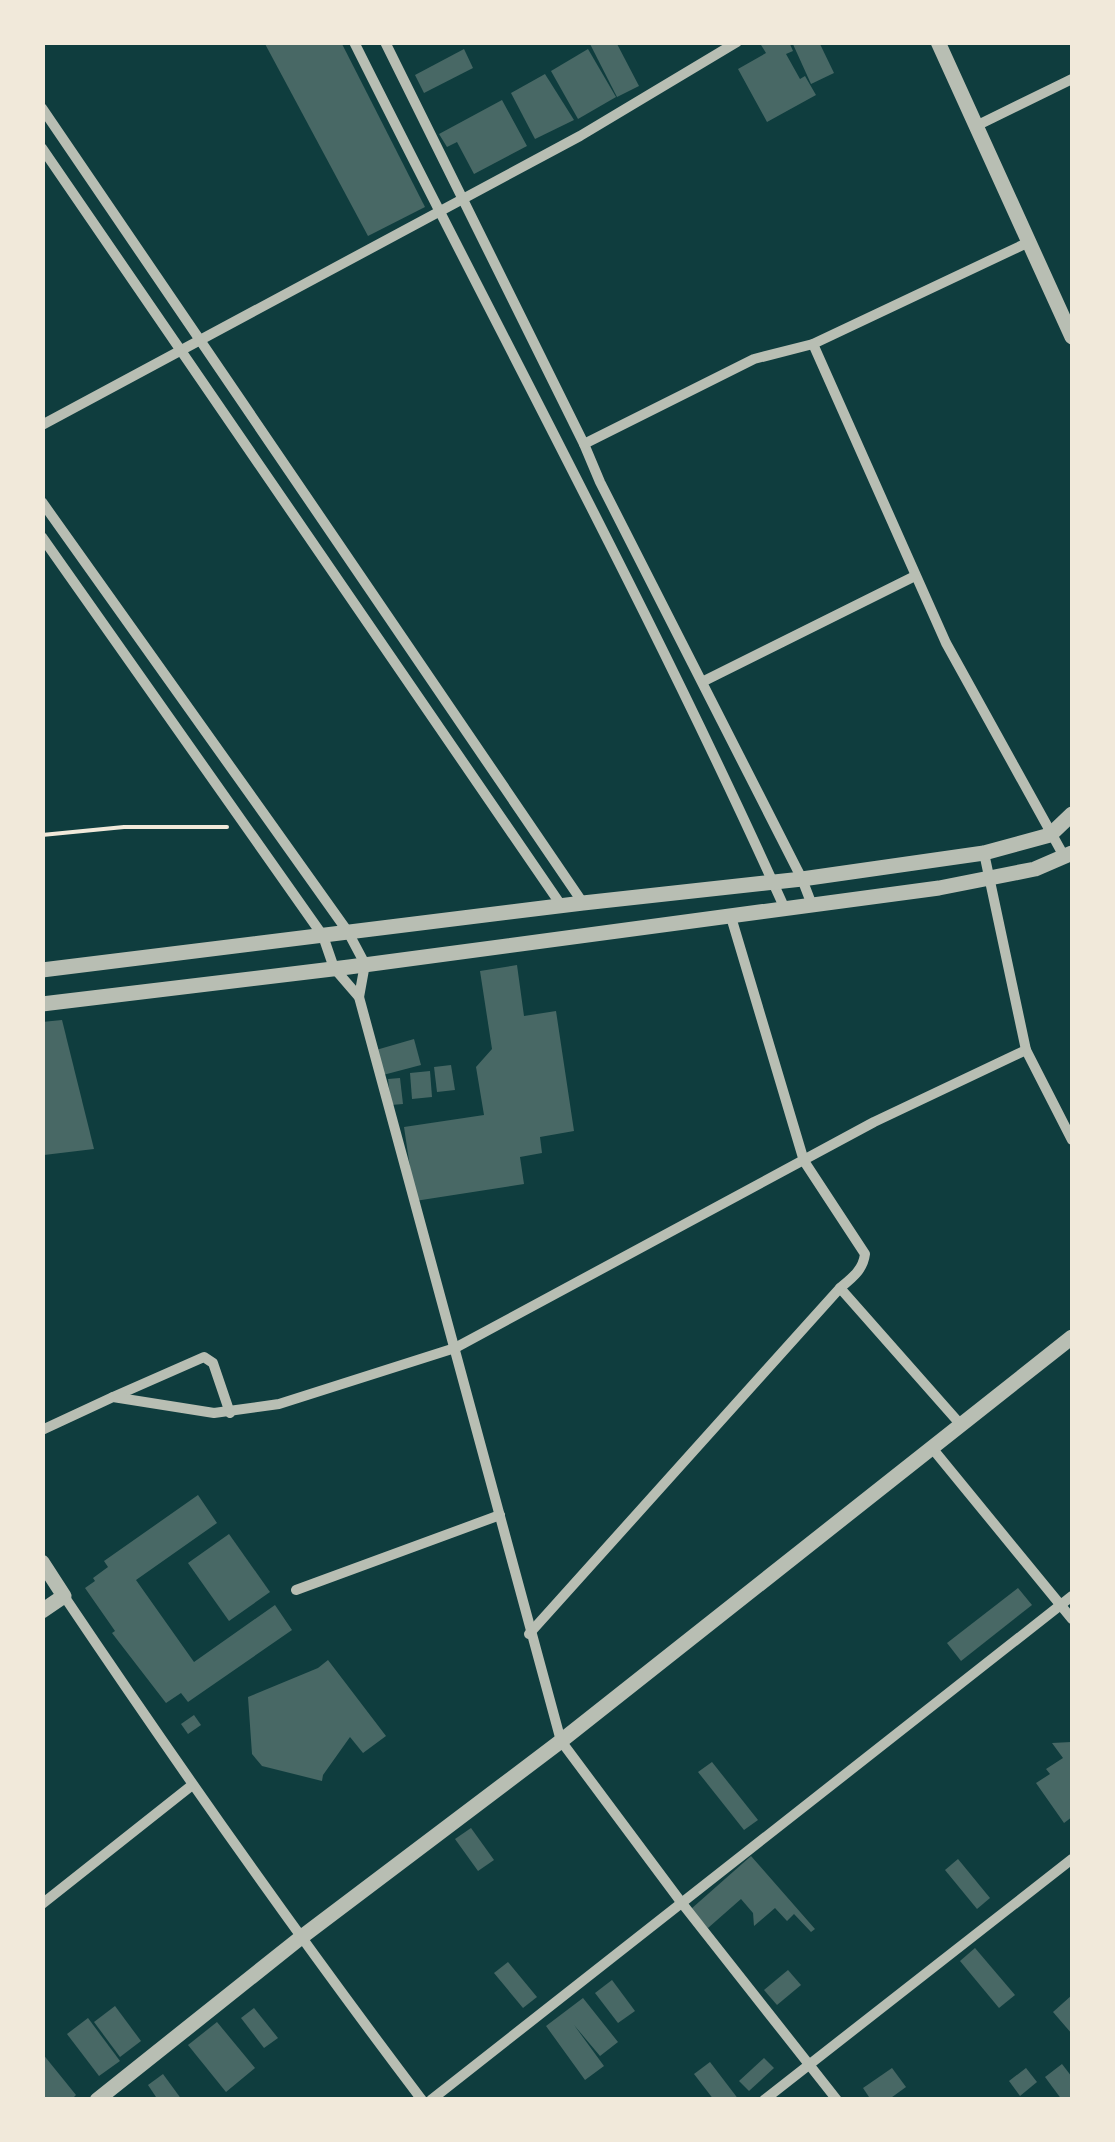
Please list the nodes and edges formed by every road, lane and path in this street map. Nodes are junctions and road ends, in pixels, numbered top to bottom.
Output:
1 (354, 42) edge
2 (384, 42) edge
3 (737, 42) edge
4 (938, 42) edge
5 (1072, 80) edge
6 (42, 108) edge
7 (976, 126) junction
8 (42, 148) edge
9 (462, 199) junction
10 (439, 212) junction
11 (1029, 242) junction
12 (1072, 337) edge
13 (200, 338) junction
14 (814, 344) junction
15 (182, 348) junction
16 (42, 425) edge
17 (584, 444) junction
18 (600, 482) junction
19 (582, 490) junction
20 (42, 502) edge
21 (42, 537) edge
22 (916, 576) junction
23 (704, 680) junction
24 (1072, 814) edge
25 (243, 827) junction
26 (1050, 834) junction
27 (42, 835) edge
28 (984, 853) junction
29 (1069, 855) edge
30 (802, 879) junction
31 (990, 880) junction
32 (773, 882) junction
33 (584, 902) junction
34 (812, 905) junction
35 (561, 906) junction
36 (785, 909) junction
37 (731, 917) junction
38 (348, 932) junction
39 (323, 936) junction
40 (365, 964) junction
41 (334, 968) junction
42 (42, 970) edge
43 (358, 997) junction
44 (42, 1004) edge
45 (1026, 1050) junction
46 (1072, 1140) edge
47 (804, 1161) junction
48 (840, 1288) junction
49 (1072, 1337) edge
50 (454, 1348) junction
51 (113, 1398) junction
52 (230, 1413) junction
53 (961, 1424) junction
54 (42, 1430) edge
55 (932, 1448) junction
56 (500, 1514) junction
57 (42, 1562) edge
58 (296, 1590) dead end
59 (64, 1596) junction
60 (1072, 1596) edge
61 (1061, 1605) junction
62 (42, 1611) edge
63 (1072, 1619) edge
64 (529, 1634) junction
65 (560, 1741) junction
66 (191, 1786) junction
67 (1072, 1859) edge
68 (681, 1902) junction
69 (42, 1904) edge
70 (299, 1938) junction
71 (809, 2064) junction
72 (97, 2100) edge
73 (422, 2100) edge
74 (431, 2100) edge
75 (764, 2100) edge
76 (836, 2100) edge

1 - 10 street
2 - 9 street
3 - 9 street
4 - 7 street
5 - 7 street
6 - 13 street
7 - 11 street
8 - 15 street
9 - 10 street
9 - 17 street
10 - 13 street
10 - 19 street
11 - 12 street
11 - 14 street
13 - 15 street
13 - 33 street
14 - 17 street
14 - 22 street
15 - 16 street
15 - 35 street
17 - 18 street
18 - 19 street
18 - 23 street
19 - 32 street
20 - 38 street
21 - 25 street
22 - 23 street
22 - 26 street
23 - 30 street
24 - 26 street
25 - 27 path
25 - 39 street
26 - 28 street
26 - 29 street
28 - 30 street
28 - 31 street
29 - 31 street
30 - 32 street
30 - 34 street
31 - 34 street
31 - 45 street
32 - 33 street
32 - 36 street
33 - 35 street
34 - 36 street
35 - 38 street
36 - 37 street
37 - 40 street
37 - 47 street
38 - 39 street
38 - 40 street
39 - 41 street
39 - 42 street
40 - 41 street
40 - 43 street
41 - 43 street
41 - 44 street
43 - 50 street
45 - 46 street
45 - 47 street
47 - 48 street
47 - 50 street
48 - 53 street
48 - 64 street
49 - 53 street
50 - 52 street
50 - 56 street
51 - 52 street
51 - 52 street
51 - 54 street
53 - 55 street
55 - 61 street
55 - 65 street
56 - 58 street
56 - 64 street
57 - 59 street
59 - 62 street
59 - 66 street
60 - 61 street
61 - 63 street
61 - 68 street
64 - 65 street
65 - 68 street
65 - 70 street
66 - 69 street
66 - 70 street
67 - 71 street
68 - 71 street
68 - 74 street
70 - 72 street
70 - 73 street
71 - 75 street
71 - 76 street

